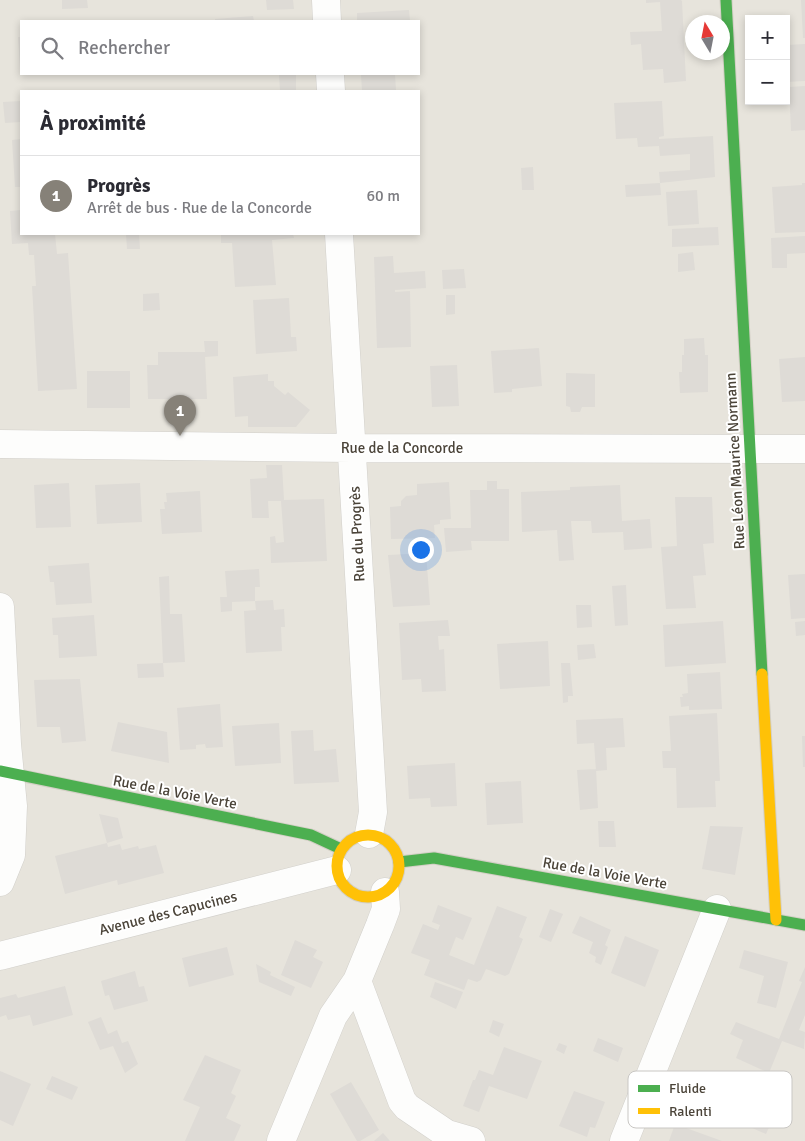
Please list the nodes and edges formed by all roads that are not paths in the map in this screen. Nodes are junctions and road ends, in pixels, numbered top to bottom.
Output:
1 (326, 0) edge
2 (726, 0) edge
3 (327, 20) edge
4 (330, 75) edge
5 (331, 90) edge
6 (339, 235) edge
7 (0, 444) edge
8 (352, 448) junction
9 (749, 449) junction
10 (805, 449) edge
11 (0, 607) edge
12 (5, 773) edge
13 (369, 834) junction
14 (339, 859) junction
15 (399, 862) junction
16 (0, 882) edge
17 (385, 892) junction
18 (717, 909) junction
19 (776, 920) junction
20 (805, 925) edge
21 (0, 956) edge
22 (357, 981) junction
23 (652, 1071) edge
24 (629, 1128) edge
25 (281, 1141) edge
26 (472, 1141) edge
27 (624, 1141) edge

1 - 3 street
2 - 9 street, Rue Léon Maurice Normann
4 - 5 street
6 - 8 street, Rue du Progrès
7 - 8 street, Rue de la Concorde
8 - 9 street, Rue de la Concorde
8 - 13 street, Rue du Progrès
9 - 10 street, Rue de la Concorde
9 - 19 street, Rue Léon Maurice Normann
11 - 12 street
12 - 14 street, Rue de la Voie Verte
12 - 16 street
13 - 14 street
13 - 15 street
14 - 17 street
14 - 21 street, Avenue des Capucines
15 - 17 street
15 - 18 street, Rue de la Voie Verte
17 - 22 street
18 - 19 street, Rue de la Voie Verte
18 - 23 street
19 - 20 street, Rue de la Voie Verte
22 - 25 street
22 - 26 street
24 - 27 street

